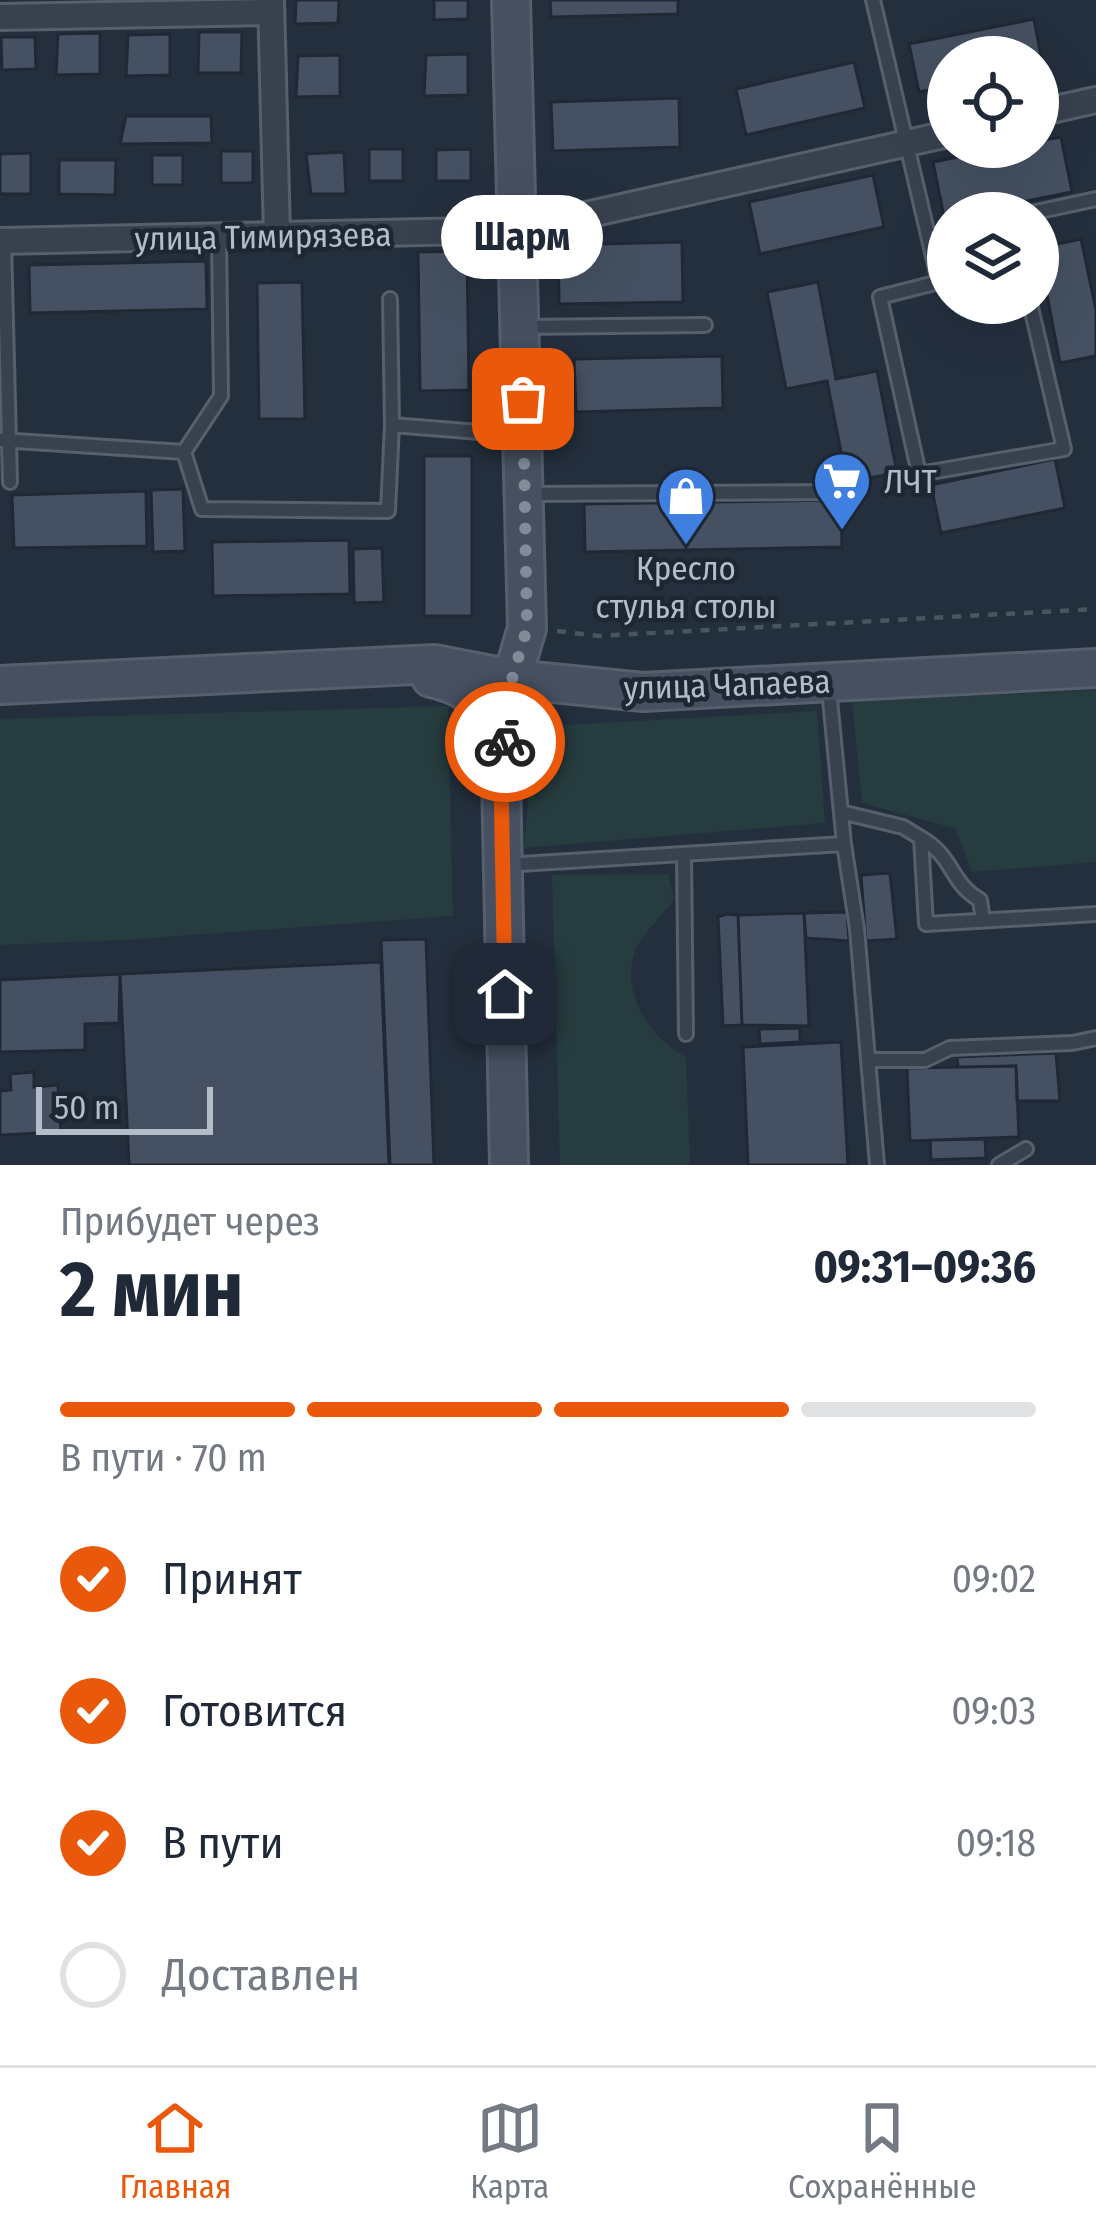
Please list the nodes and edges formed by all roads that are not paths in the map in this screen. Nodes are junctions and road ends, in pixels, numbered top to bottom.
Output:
1 (511, 0) edge
2 (873, 0) edge
3 (271, 6) edge
4 (0, 17) edge
5 (1096, 100) edge
6 (1059, 108) edge
7 (927, 139) edge
8 (907, 143) junction
9 (1096, 199) edge
10 (1059, 207) edge
11 (519, 230) junction
12 (927, 232) edge
13 (277, 235) junction
14 (219, 236) junction
15 (2, 240) edge
16 (927, 285) edge
17 (390, 298) dead end
18 (1035, 324) edge
19 (705, 325) dead end
20 (521, 327) junction
21 (3, 357) edge
22 (392, 425) junction
23 (524, 435) junction
24 (4, 440) edge
25 (184, 452) junction
26 (10, 482) dead end
27 (849, 492) dead end
28 (525, 494) junction
29 (1096, 668) edge
30 (325, 670) junction
31 (512, 679) junction
32 (829, 682) junction
33 (0, 685) edge
34 (501, 778) junction
35 (841, 812) junction
36 (921, 838) junction
37 (844, 844) junction
38 (684, 854) junction
39 (502, 865) junction
40 (1096, 914) edge
41 (983, 920) junction
42 (686, 1034) dead end
43 (1096, 1038) edge
44 (868, 1060) junction
45 (1026, 1149) dead end
46 (509, 1165) edge
47 (878, 1165) edge
48 (1000, 1165) edge

1 - 11 main road
2 - 8 lane
3 - 4 street
3 - 13 street
5 - 6 street
7 - 8 street, улица Тимирязева
8 - 11 street, улица Тимирязева
8 - 12 lane
9 - 10 lane
11 - 13 street, улица Тимирязева
11 - 20 main road
13 - 14 street, улица Тимирязева
14 - 15 street, улица Тимирязева
14 - 25 lane
15 - 21 lane
16 - 18 lane
17 - 22 lane
19 - 20 lane
20 - 23 main road
21 - 24 lane
22 - 23 lane
22 - 25 lane
23 - 28 main road
24 - 25 lane
24 - 26 lane
27 - 28 lane
28 - 31 main road
29 - 32 main road, улица Чапаева
30 - 31 main road, улица Чапаева
30 - 33 main road, улица Чапаева
30 - 34 main road
31 - 32 main road, улица Чапаева
31 - 34 main road
32 - 35 lane
34 - 39 main road
35 - 36 lane
35 - 37 lane
36 - 41 lane
36 - 41 lane
37 - 38 lane
37 - 44 lane
38 - 39 lane
38 - 42 lane
39 - 46 main road
40 - 41 lane
43 - 44 lane
44 - 47 lane
45 - 48 lane

